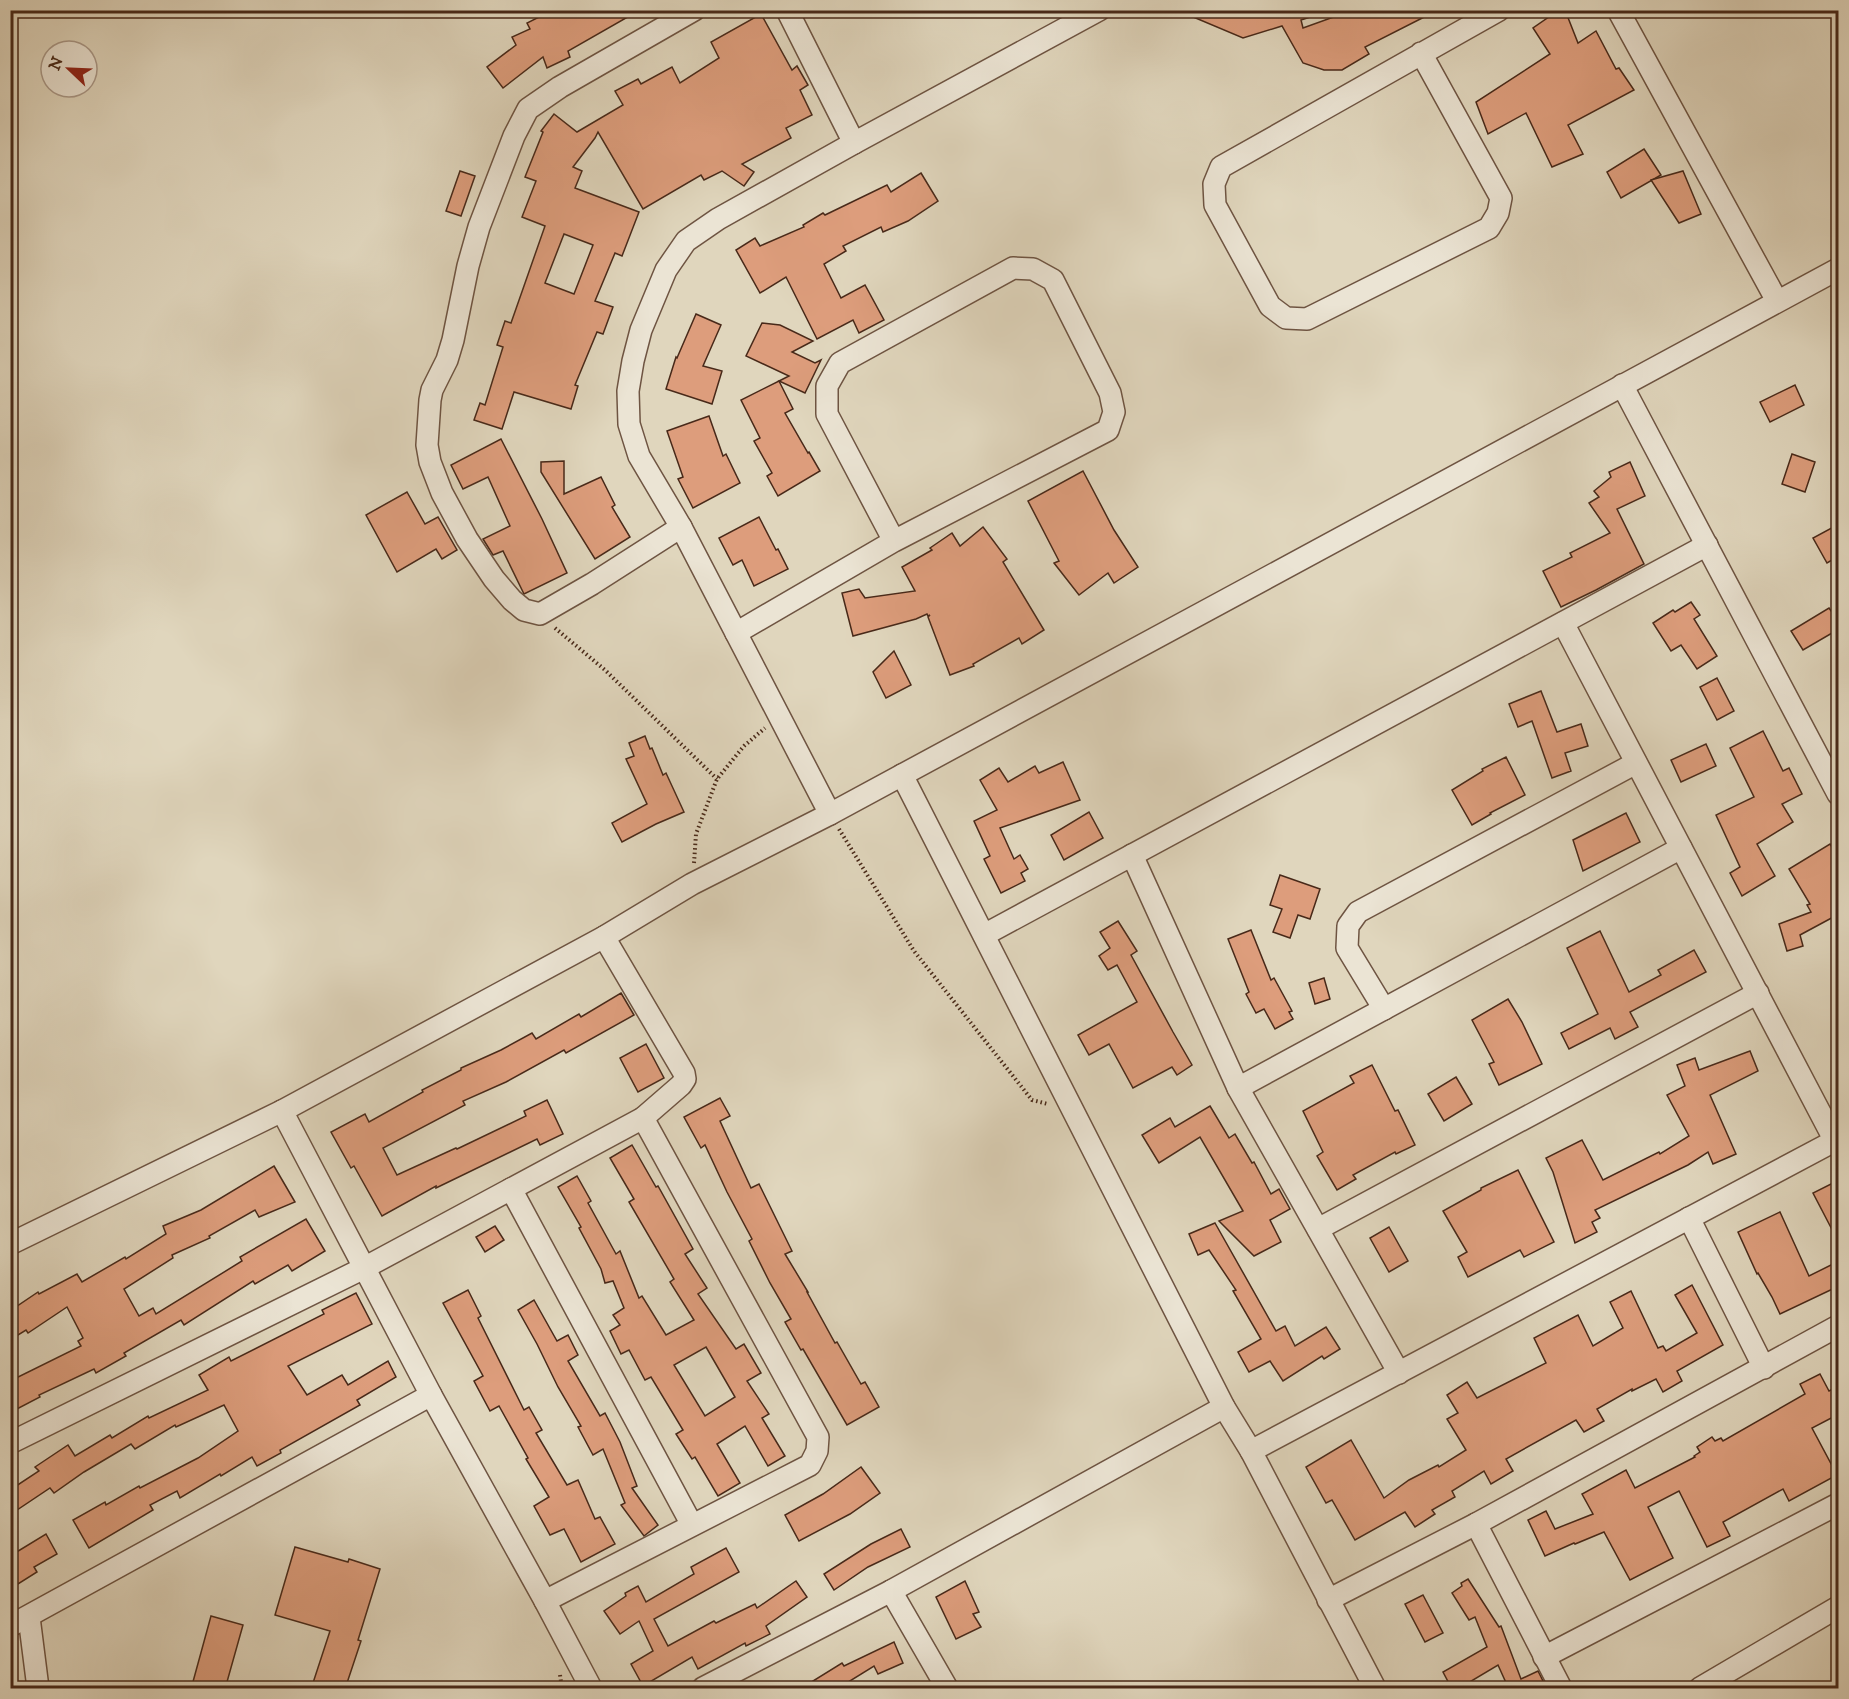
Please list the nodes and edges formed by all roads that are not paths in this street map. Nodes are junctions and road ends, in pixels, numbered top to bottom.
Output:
1 (694, 10) edge
2 (787, 10) edge
3 (1099, 10) edge
4 (1499, 10) edge
5 (1618, 10) edge
6 (1421, 53) junction
7 (854, 143) junction
8 (1839, 269) edge
9 (1777, 301) junction
10 (1622, 385) junction
11 (681, 527) junction
12 (894, 541) junction
13 (1707, 545) junction
14 (1563, 623) junction
15 (736, 633) junction
16 (1636, 763) junction
17 (902, 776) junction
18 (1839, 794) edge
19 (830, 814) junction
20 (1681, 848) junction
21 (1132, 855) junction
22 (984, 935) junction
23 (604, 937) junction
24 (1758, 993) junction
25 (1384, 1009) junction
26 (1238, 1088) junction
27 (282, 1112) junction
28 (643, 1118) junction
29 (1837, 1140) edge
30 (511, 1190) junction
31 (1689, 1218) junction
32 (1318, 1229) junction
33 (10, 1244) edge
34 (364, 1268) junction
35 (1839, 1326) edge
36 (1764, 1368) junction
37 (1399, 1373) junction
38 (431, 1395) junction
39 (1224, 1407) junction
40 (10, 1443) edge
41 (1251, 1451) junction
42 (1839, 1504) edge
43 (1476, 1524) junction
44 (692, 1525) junction
45 (891, 1591) junction
46 (1328, 1600) junction
47 (545, 1601) junction
48 (1839, 1607) edge
49 (20, 1621) edge
50 (1544, 1657) junction
51 (38, 1689) edge
52 (591, 1689) edge
53 (703, 1689) edge
54 (947, 1689) edge
55 (1375, 1689) edge
56 (1561, 1689) edge
57 (1700, 1689) edge

1 - 11 street
2 - 7 street
3 - 7 street
4 - 6 street
5 - 9 street
6 - 6 street
7 - 11 street
8 - 9 street
9 - 10 street
10 - 13 street
10 - 17 street
11 - 15 street
12 - 12 street
12 - 15 street
13 - 14 street
13 - 18 street
14 - 16 street
14 - 21 street
15 - 19 street
16 - 20 street
16 - 25 street
17 - 19 street
17 - 22 street
19 - 23 street
20 - 24 street
20 - 25 street
21 - 22 street
21 - 26 street
22 - 39 street
23 - 27 street
23 - 28 street
24 - 29 street
24 - 32 street
25 - 26 street
26 - 32 street
27 - 33 street
27 - 34 street
28 - 30 street
28 - 44 street
29 - 31 street
30 - 34 street
30 - 44 street
31 - 36 street
31 - 37 street
32 - 37 street
34 - 38 street
34 - 40 street
35 - 36 street
36 - 43 street
37 - 41 street
38 - 47 street
38 - 49 street
39 - 41 street
39 - 45 street
41 - 46 street
42 - 50 street
43 - 46 street
43 - 50 street
44 - 47 street
45 - 53 street
45 - 54 street
46 - 55 street
47 - 52 street
48 - 57 street
49 - 51 street
50 - 56 street

